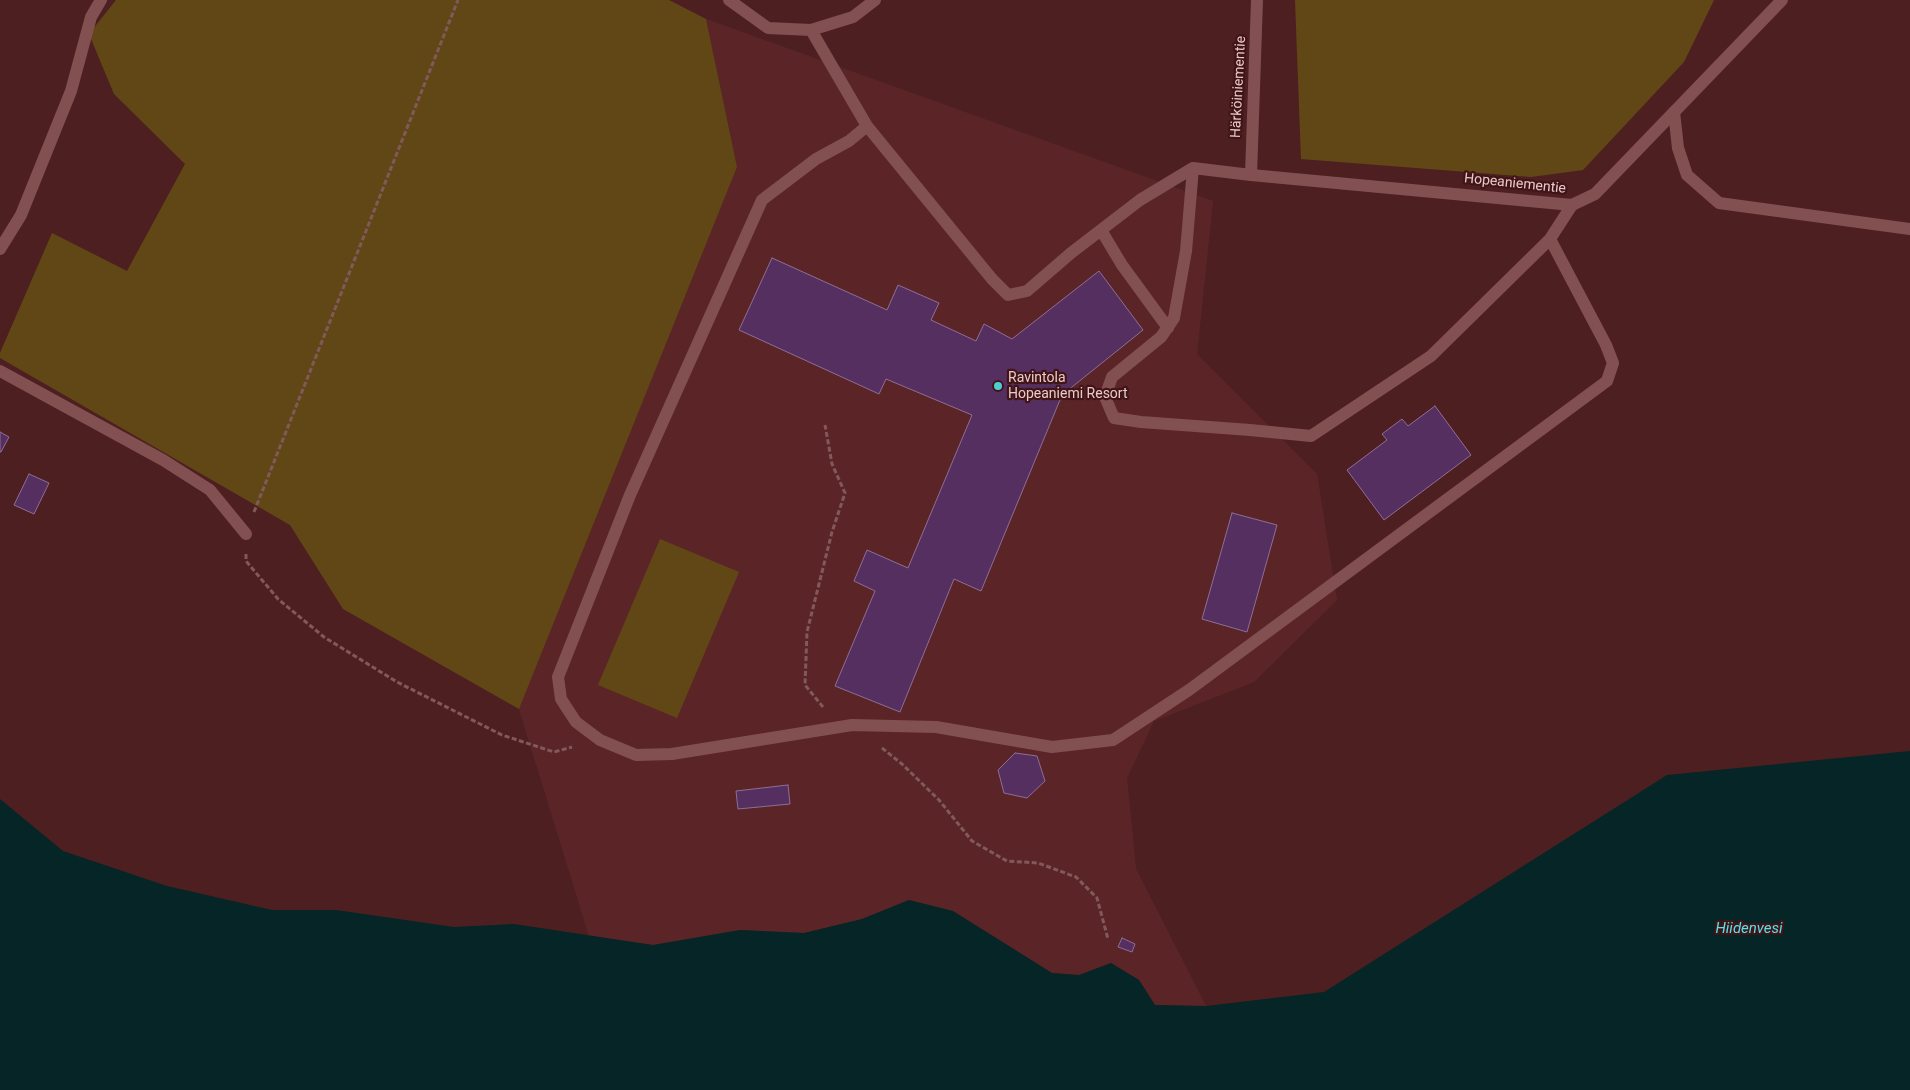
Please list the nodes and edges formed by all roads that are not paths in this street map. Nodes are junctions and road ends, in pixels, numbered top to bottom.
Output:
1 (101, 0) edge
2 (729, 0) edge
3 (875, 0) edge
4 (1258, 0) edge
5 (1782, 0) edge
6 (811, 30) junction
7 (1674, 112) junction
8 (867, 126) junction
9 (1193, 168) junction
10 (1251, 175) junction
11 (1572, 205) junction
12 (1101, 230) junction
13 (1910, 230) edge
14 (1550, 239) junction
15 (0, 249) edge
16 (1168, 328) junction
17 (0, 371) edge
18 (246, 534) road end

1 - 15 street
2 - 6 street
3 - 6 street
4 - 10 street, Härköiniementie
5 - 7 street, Hopeaniementie
6 - 8 street
7 - 11 street, Hopeaniementie
7 - 13 street
8 - 12 street
8 - 14 street
9 - 10 street, Hopeaniementie
9 - 12 street
9 - 16 street
10 - 11 street, Hopeaniementie
11 - 14 street
12 - 16 street
14 - 16 street
17 - 18 street

